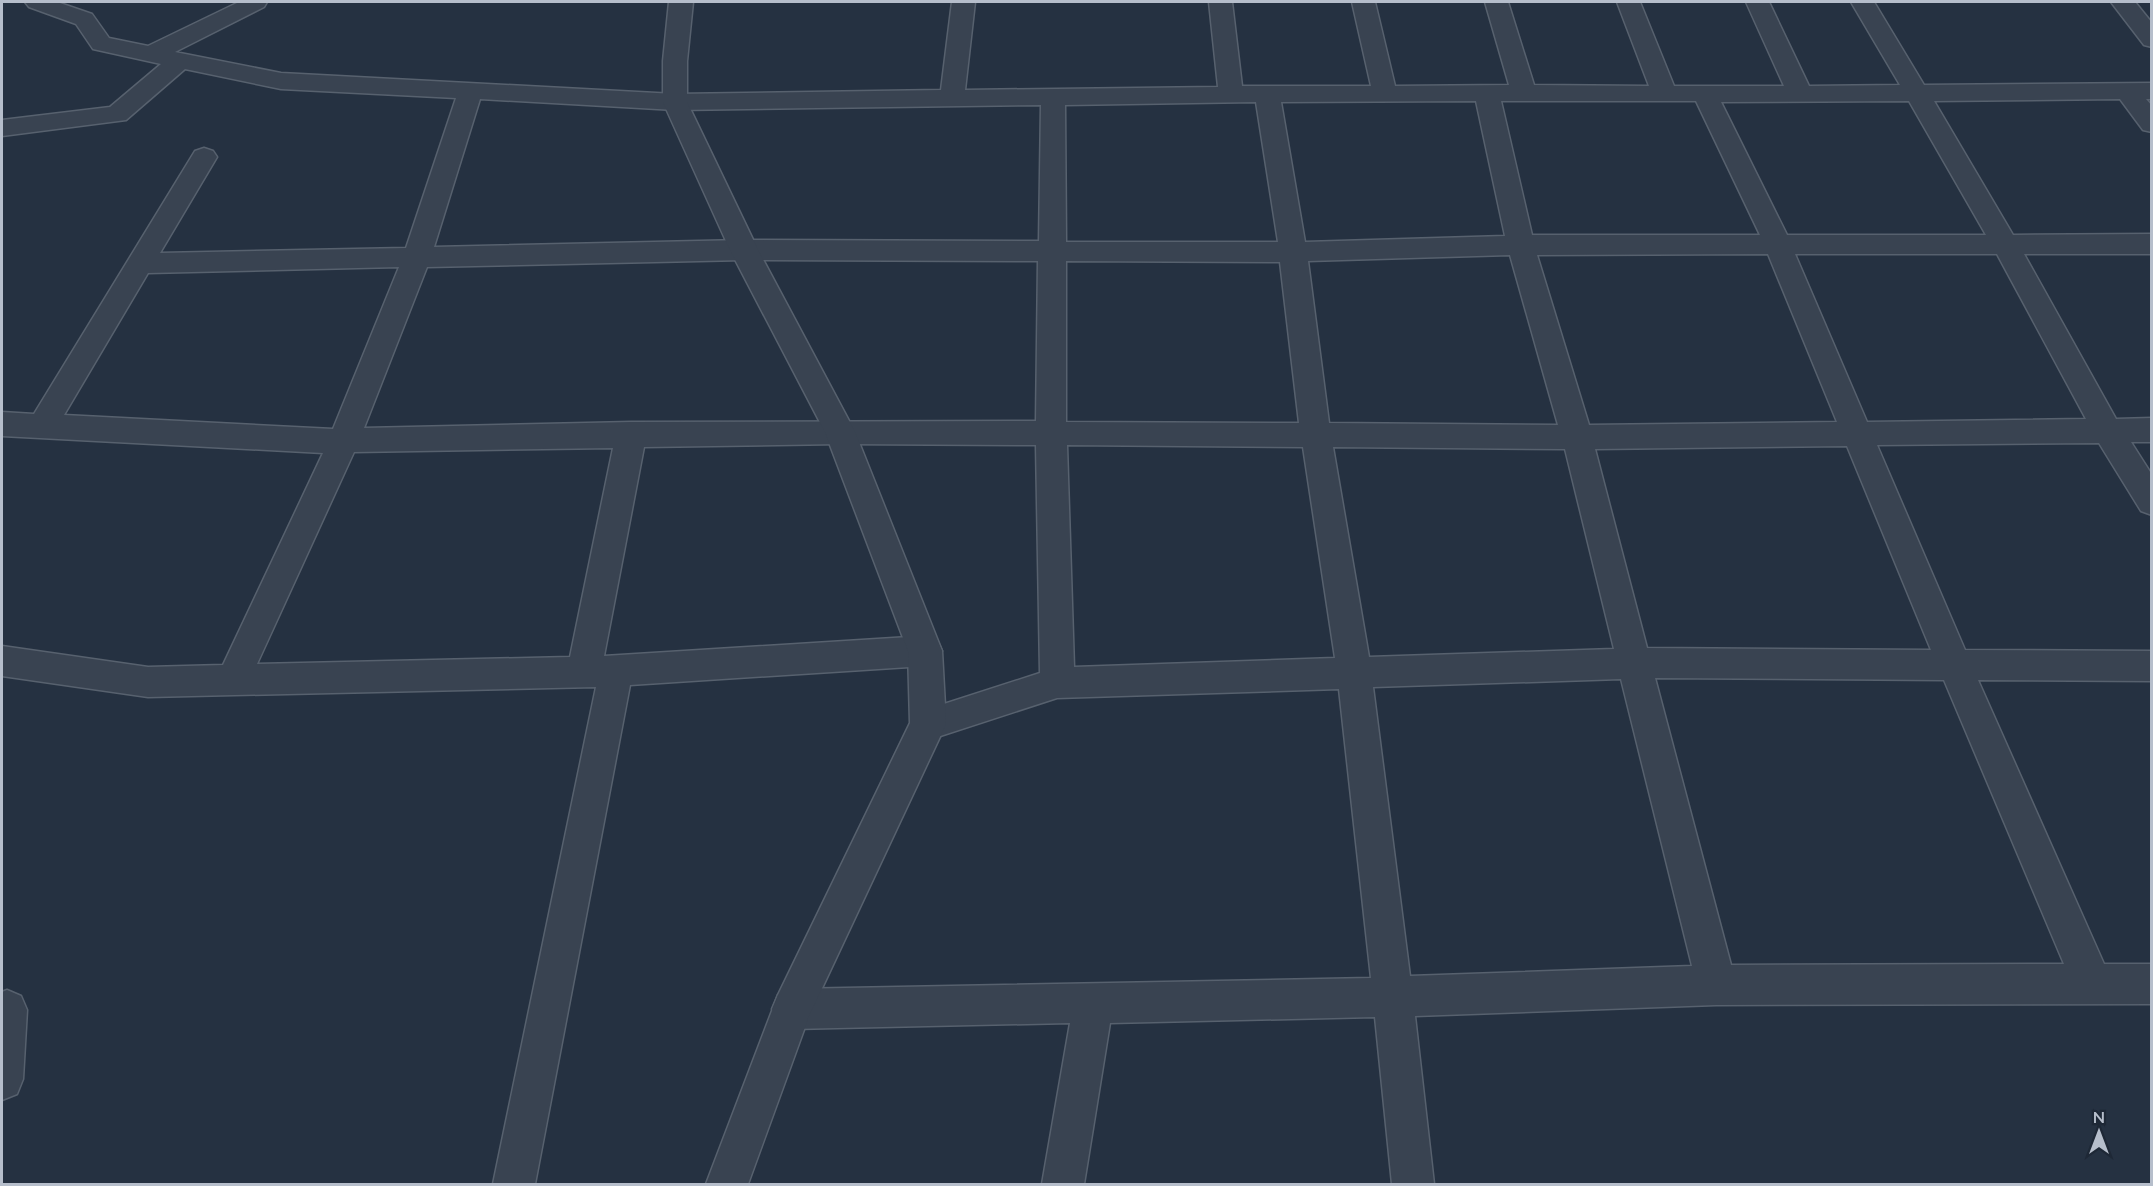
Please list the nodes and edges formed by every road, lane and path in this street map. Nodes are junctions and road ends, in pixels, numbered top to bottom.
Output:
1 (37, 2) edge
2 (256, 2) edge
3 (681, 2) edge
4 (963, 2) edge
5 (1220, 2) edge
6 (1363, 2) edge
7 (1496, 2) edge
8 (1629, 2) edge
9 (1758, 2) edge
10 (1863, 2) edge
11 (2122, 2) edge
12 (2151, 40) edge
13 (152, 54) junction
14 (181, 60) junction
15 (2139, 91) edge
16 (470, 92) junction
17 (1664, 92) junction
18 (1231, 93) junction
19 (1385, 93) junction
20 (1487, 93) junction
21 (1524, 93) junction
22 (1704, 93) junction
23 (1916, 93) junction
24 (1267, 94) junction
25 (1800, 94) junction
26 (1053, 96) junction
27 (952, 98) junction
28 (675, 102) junction
29 (2151, 124) edge
30 (2, 128) edge
31 (204, 158) dead end
32 (1778, 243) junction
33 (2151, 244) edge
34 (1521, 245) junction
35 (2006, 245) junction
36 (744, 250) junction
37 (1052, 250) junction
38 (1293, 252) junction
39 (417, 257) junction
40 (140, 263) junction
41 (2, 424) edge
42 (42, 426) junction
43 (2151, 430) edge
44 (840, 432) junction
45 (2108, 432) junction
46 (631, 434) junction
47 (1051, 434) junction
48 (1858, 435) junction
49 (1316, 436) junction
50 (1577, 437) junction
51 (344, 440) junction
52 (2151, 502) edge
53 (925, 651) junction
54 (2, 661) edge
55 (1635, 663) junction
56 (1954, 664) junction
57 (2151, 666) edge
58 (600, 671) junction
59 (1354, 672) junction
60 (233, 680) junction
61 (1057, 683) junction
62 (928, 724) junction
63 (2151, 984) edge
64 (1716, 986) junction
65 (2093, 986) junction
66 (1393, 997) junction
67 (1093, 1003) junction
68 (792, 1009) junction
69 (7, 1010) dead end
70 (2, 1079) edge
71 (514, 1185) edge
72 (727, 1185) edge
73 (1064, 1185) edge
74 (1413, 1185) edge

1 - 13 street
2 - 13 street
3 - 28 street
4 - 27 street
5 - 18 street
6 - 19 street
7 - 21 street
8 - 17 street
9 - 25 street
10 - 23 street
11 - 12 street
13 - 14 street
14 - 16 street
14 - 30 street
15 - 23 street
15 - 29 street
16 - 28 street
16 - 39 street
17 - 21 street
17 - 22 street
18 - 24 street
18 - 26 street
19 - 20 street
19 - 24 street
20 - 21 street
20 - 34 street
22 - 25 street
22 - 32 street
23 - 25 street
23 - 35 street
24 - 38 street
26 - 27 street
26 - 37 street
27 - 28 street
28 - 36 street
31 - 40 street
32 - 34 street
32 - 35 street
32 - 48 street
33 - 35 street
34 - 38 street
34 - 50 street
35 - 45 street
36 - 37 street
36 - 39 street
36 - 44 street
37 - 38 street
37 - 47 street
38 - 49 street
39 - 40 street
39 - 51 street
40 - 42 street
41 - 42 street
42 - 51 street
43 - 45 street
44 - 46 street
44 - 47 street
44 - 53 street
45 - 48 street
45 - 52 street
46 - 51 street
46 - 58 street
47 - 49 street
47 - 61 street
48 - 50 street
48 - 56 street
49 - 50 street
49 - 59 street
50 - 55 street
51 - 60 street
53 - 58 street
53 - 62 street
54 - 60 street
55 - 56 street
55 - 59 street
55 - 64 street
56 - 57 street
56 - 65 street
58 - 60 street
58 - 71 street
59 - 61 street
59 - 66 street
61 - 62 street
62 - 68 street
63 - 65 street
64 - 65 street
64 - 66 street
66 - 67 street
66 - 74 street
67 - 68 street
67 - 73 street
68 - 72 street
69 - 70 street

